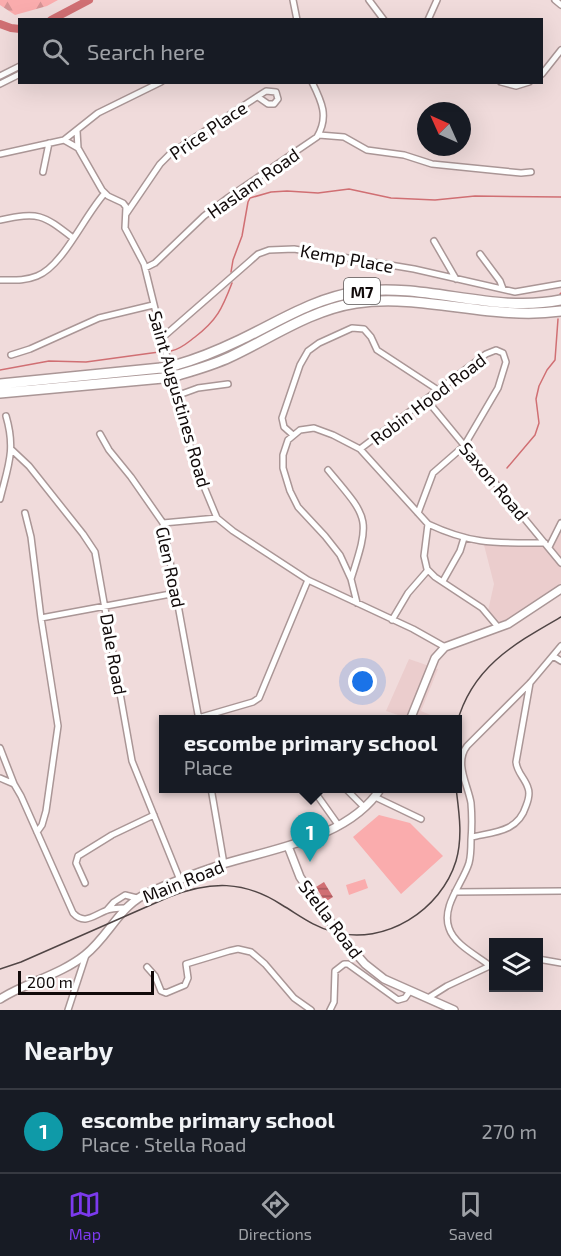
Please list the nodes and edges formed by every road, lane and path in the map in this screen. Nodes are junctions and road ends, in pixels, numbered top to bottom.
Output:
1 (293, 0) edge
2 (369, 0) edge
3 (437, 0) edge
4 (555, 0) edge
5 (561, 5) edge
6 (297, 18) edge
7 (382, 18) edge
8 (429, 18) edge
9 (561, 50) edge
10 (18, 67) edge
11 (543, 73) edge
12 (18, 75) edge
13 (0, 76) edge
14 (0, 84) edge
15 (157, 84) edge
16 (313, 84) edge
17 (258, 97) dead end
18 (77, 131) junction
19 (318, 135) junction
20 (64, 140) junction
21 (49, 143) junction
22 (78, 148) junction
23 (0, 154) edge
24 (43, 172) dead end
25 (531, 172) dead end
26 (105, 193) junction
27 (140, 196) junction
28 (119, 201) junction
29 (126, 214) junction
30 (0, 220) edge
31 (73, 238) junction
32 (434, 241) dead end
33 (480, 254) dead end
34 (449, 267) junction
35 (146, 268) junction
36 (446, 276) junction
37 (456, 279) junction
38 (0, 280) edge
39 (561, 284) edge
40 (503, 289) junction
41 (561, 300) edge
42 (153, 304) junction
43 (561, 311) edge
44 (162, 338) junction
45 (12, 354) dead end
46 (177, 370) junction
47 (427, 382) junction
48 (0, 384) edge
49 (228, 384) dead end
50 (438, 390) junction
51 (0, 393) edge
52 (176, 396) junction
53 (429, 397) junction
54 (6, 416) dead end
55 (100, 434) dead end
56 (293, 435) junction
57 (464, 446) junction
58 (12, 450) junction
59 (360, 450) junction
60 (328, 470) dead end
61 (0, 499) edge
62 (25, 513) dead end
63 (418, 513) junction
64 (217, 518) junction
65 (163, 523) junction
66 (428, 524) junction
67 (561, 524) edge
68 (464, 538) junction
69 (547, 545) junction
70 (561, 563) edge
71 (428, 570) junction
72 (351, 579) junction
73 (308, 580) junction
74 (442, 582) junction
75 (561, 589) edge
76 (176, 593) junction
77 (357, 603) junction
78 (105, 606) junction
79 (41, 618) junction
80 (392, 620) junction
81 (498, 627) junction
82 (561, 646) edge
83 (445, 647) junction
84 (556, 655) edge
85 (561, 662) edge
86 (530, 683) junction
87 (198, 715) edge
88 (212, 715) edge
89 (412, 715) edge
90 (0, 748) edge
91 (462, 759) edge
92 (462, 771) edge
93 (0, 778) edge
94 (14, 784) junction
95 (212, 793) edge
96 (315, 793) edge
97 (349, 793) edge
98 (378, 793) edge
99 (375, 797) junction
100 (364, 807) junction
101 (154, 815) junction
102 (421, 819) dead end
103 (339, 826) junction
104 (37, 832) junction
105 (472, 837) junction
106 (288, 846) junction
107 (224, 864) junction
108 (180, 880) junction
109 (85, 883) dead end
110 (561, 891) edge
111 (455, 892) junction
112 (137, 898) junction
113 (125, 908) junction
114 (107, 910) junction
115 (86, 955) junction
116 (543, 960) edge
117 (489, 963) edge
118 (561, 963) edge
119 (489, 965) edge
120 (147, 967) dead end
121 (410, 991) junction
122 (428, 998) junction
123 (0, 999) edge
124 (68, 1010) edge
125 (311, 1010) edge
126 (330, 1010) edge
127 (454, 1010) edge

1 - 6 street
2 - 7 street
3 - 8 street
4 - 5 street
9 - 11 street
10 - 13 street
12 - 14 street
15 - 18 street
16 - 19 street
17 - 27 street, Price Place
18 - 20 street
18 - 22 street
19 - 25 street
19 - 35 street, Haslam Road
20 - 21 street
20 - 22 street
21 - 23 street
21 - 24 street
22 - 26 street
26 - 28 street
26 - 31 street
27 - 28 street
27 - 29 street, Price Place
28 - 29 street, Saint Augustines Road
29 - 35 street, Saint Augustines Road
30 - 31 street
31 - 38 street
32 - 34 street
33 - 40 street
34 - 36 street
34 - 37 street
35 - 42 street, Saint Augustines Road
36 - 37 street, Kemp Place
36 - 44 street, Kemp Place
37 - 40 street, Kemp Place
39 - 40 street, Kemp Place
41 - 46 highway, M7
42 - 44 street, Saint Augustines Road
42 - 45 street
43 - 46 highway, M7
44 - 52 street, Saint Augustines Road
46 - 48 highway, M7, bridge
46 - 51 highway, M7, bridge
47 - 50 street
47 - 53 street, Saxon Road
47 - 56 street
49 - 52 street
50 - 53 street, Robin Hood Road
50 - 57 street, Robin Hood Road
52 - 64 street, Saint Augustines Road
53 - 57 street, Saxon Road
53 - 59 street, Robin Hood Road
54 - 58 street
55 - 65 street, Glen Road
56 - 59 street
56 - 72 street
57 - 63 street
57 - 69 street, Saxon Road
58 - 61 street
58 - 78 street, Dale Road
59 - 63 street
60 - 72 street
62 - 79 street
63 - 66 street
64 - 65 street
64 - 73 street
65 - 76 street, Glen Road
66 - 68 street
66 - 71 street
67 - 69 street
68 - 69 street
68 - 74 street
69 - 70 street, Saxon Road
71 - 74 street
71 - 80 street
72 - 77 street
73 - 77 street
73 - 88 street
74 - 81 street
75 - 81 main road
76 - 78 street
76 - 87 street, Glen Road
77 - 80 street
78 - 79 street
78 - 101 street, Dale Road
79 - 104 street
80 - 83 street
81 - 83 main road
82 - 84 street
83 - 89 main road
84 - 85 street
84 - 86 street
86 - 91 street
86 - 105 street
90 - 94 street
92 - 105 street
93 - 94 street
94 - 104 street
95 - 107 street
96 - 103 street
97 - 100 street
98 - 99 main road, Main Road
99 - 100 main road, Main Road
99 - 102 street
100 - 103 main road, Main Road
101 - 108 street, Dale Road
101 - 109 street
103 - 106 main road, Main Road
104 - 114 street
105 - 111 street
106 - 107 main road, Main Road
106 - 121 main road, Stella Road, bridge
107 - 108 main road, Main Road
108 - 112 main road, Main Road
110 - 111 street
111 - 117 street
112 - 113 main road, Main Road
112 - 114 street
113 - 114 street
113 - 115 main road, Main Road
115 - 123 main road, Main Road
115 - 124 street
116 - 118 street
119 - 122 street
120 - 125 street
121 - 122 main road, Stella Road
121 - 126 street
122 - 127 main road, Stella Road

